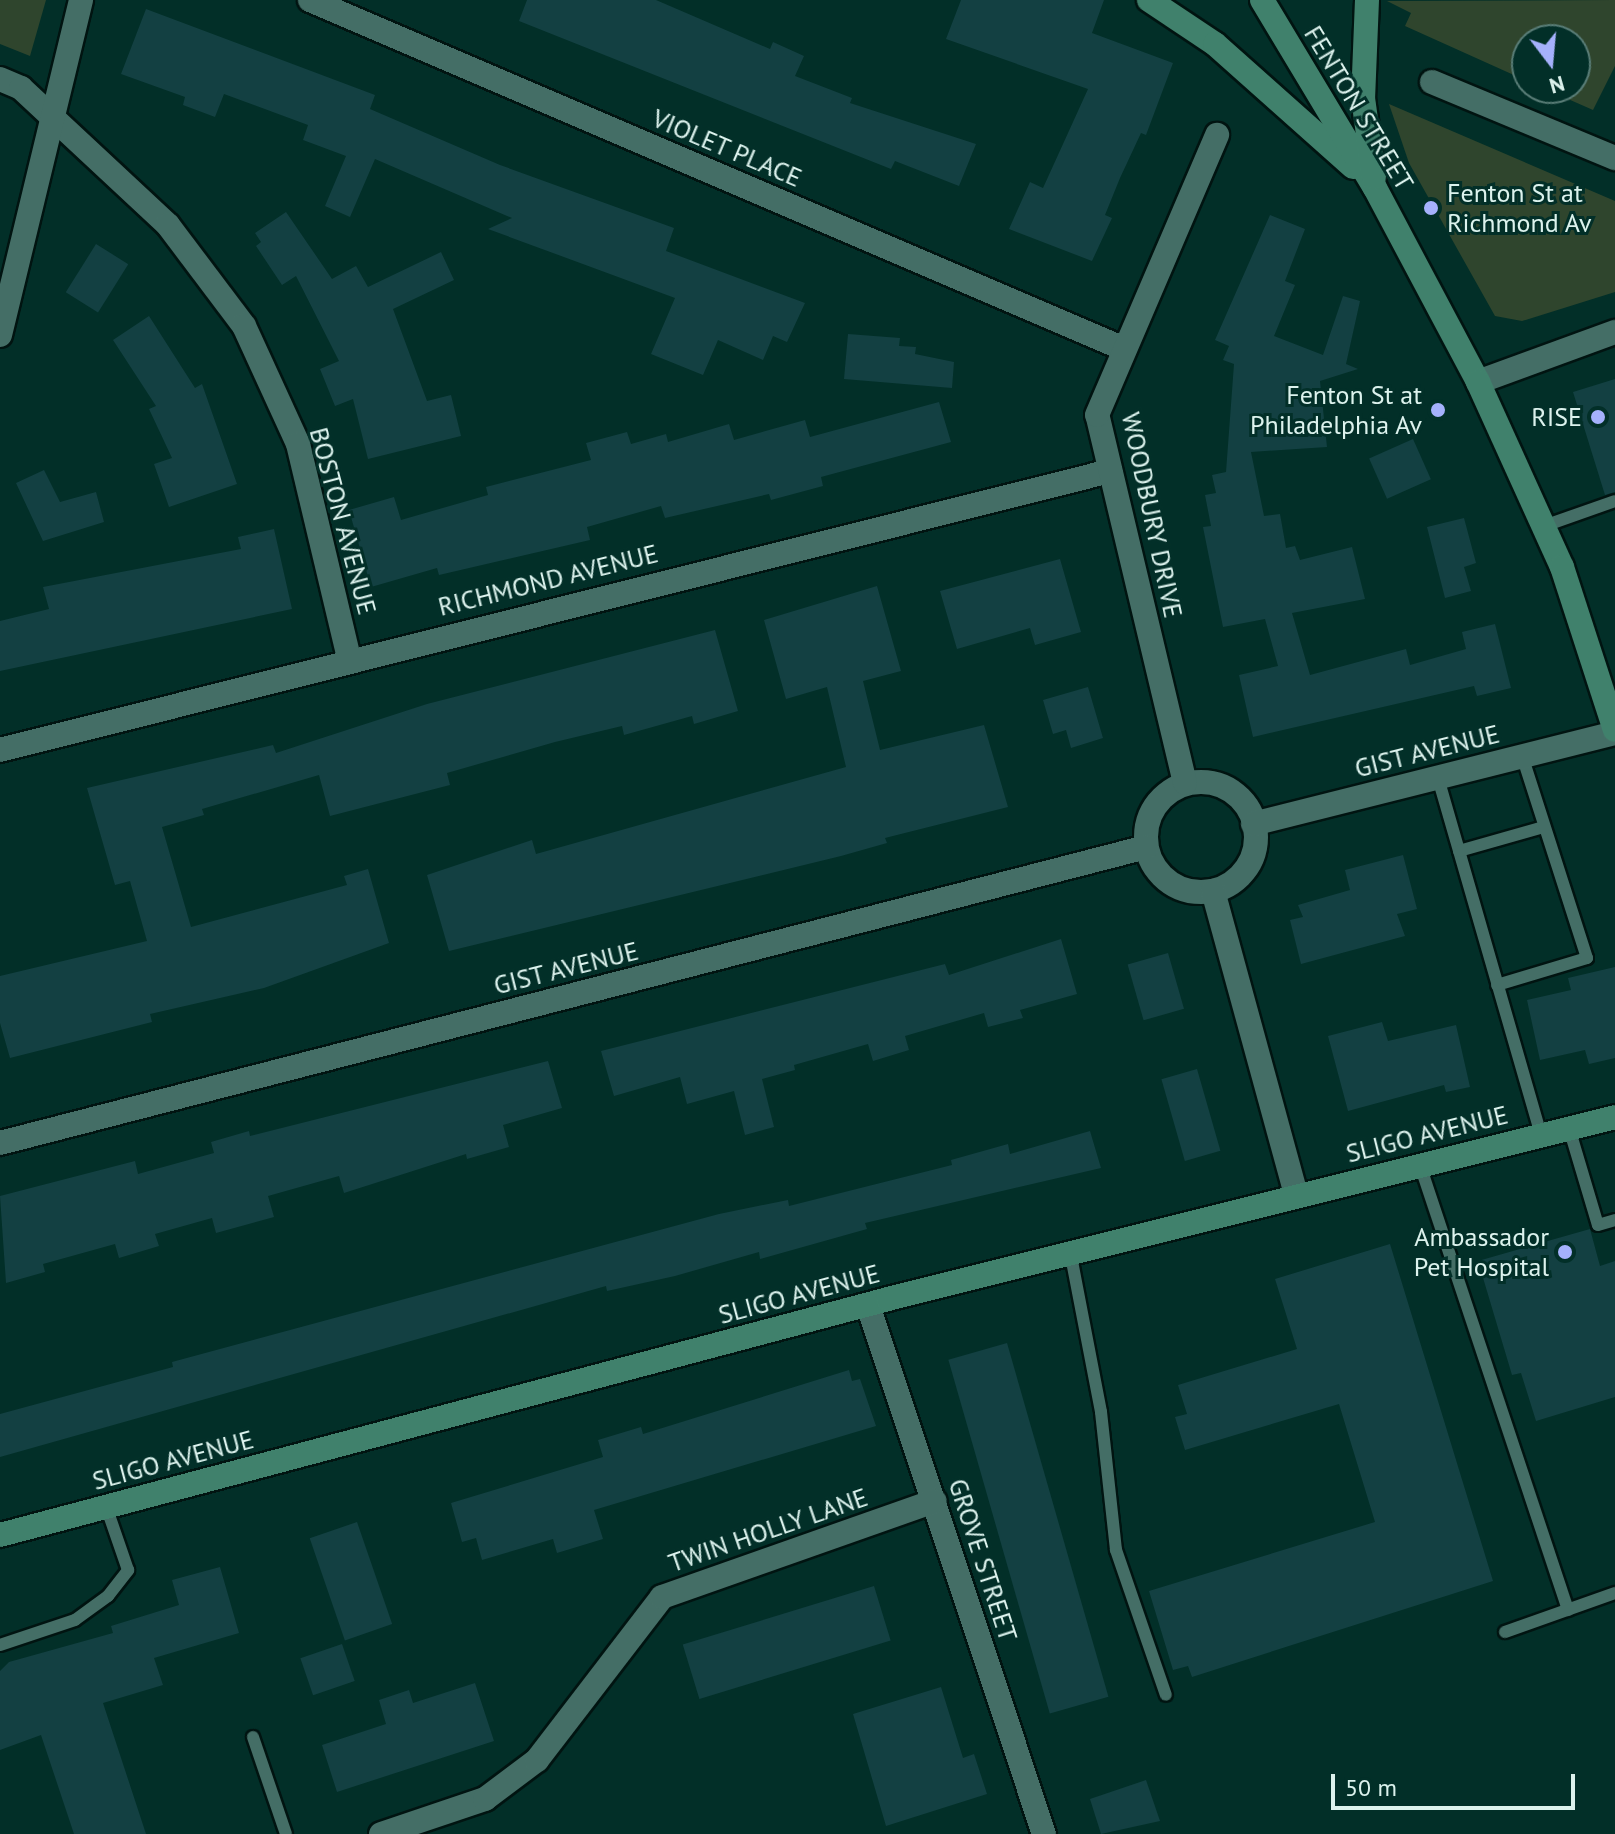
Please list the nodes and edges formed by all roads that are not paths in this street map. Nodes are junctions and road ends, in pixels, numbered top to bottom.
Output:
1 (81, 0) edge
2 (310, 0) edge
3 (1149, 0) edge
4 (1262, 0) edge
5 (1367, 0) edge
6 (0, 79) edge
7 (1432, 82) dead end
8 (48, 117) junction
9 (1217, 135) dead end
10 (1615, 158) edge
11 (1375, 188) junction
12 (1615, 332) edge
13 (0, 335) edge
14 (1122, 348) junction
15 (1478, 382) junction
16 (1110, 471) junction
17 (1615, 501) edge
18 (1544, 526) junction
19 (349, 658) junction
20 (1615, 732) edge
21 (0, 750) edge
22 (1522, 756) junction
23 (1438, 778) junction
24 (1185, 783) junction
25 (1253, 824) junction
26 (1544, 827) junction
27 (1146, 847) junction
28 (1459, 851) junction
29 (1213, 891) junction
30 (1497, 985) junction
31 (1615, 1117) edge
32 (1569, 1128) junction
33 (1541, 1135) junction
34 (0, 1143) edge
35 (1420, 1165) junction
36 (1296, 1195) junction
37 (1615, 1220) edge
38 (1071, 1256) junction
39 (868, 1305) junction
40 (935, 1501) junction
41 (106, 1506) junction
42 (0, 1535) edge
43 (1615, 1593) edge
44 (1568, 1610) junction
45 (1505, 1632) dead end
46 (0, 1645) edge
47 (1166, 1695) dead end
48 (253, 1737) dead end
49 (286, 1834) edge
50 (381, 1834) edge
51 (1044, 1834) edge

1 - 8 street
2 - 14 street, VIOLET PLACE
3 - 11 street
4 - 11 street, FENTON STREET
5 - 11 street
6 - 8 street, BOSTON AVENUE
7 - 10 street
8 - 13 street
8 - 19 street, BOSTON AVENUE
9 - 14 street, WOODBURY DRIVE
11 - 15 street, FENTON STREET
12 - 15 street
14 - 16 street, WOODBURY DRIVE
15 - 18 street, FENTON STREET
16 - 19 street, RICHMOND AVENUE
16 - 24 street, WOODBURY DRIVE
17 - 18 lane
18 - 20 street, FENTON STREET
19 - 21 street, RICHMOND AVENUE
20 - 22 street, GIST AVENUE
22 - 23 street, GIST AVENUE
22 - 26 lane
23 - 25 street, GIST AVENUE
23 - 28 lane
24 - 25 street
24 - 27 street
25 - 29 street
26 - 28 lane
26 - 30 lane
27 - 29 street
27 - 34 street, GIST AVENUE
28 - 30 lane
29 - 36 street
30 - 33 lane
31 - 32 street, SLIGO AVENUE
32 - 33 street, SLIGO AVENUE
32 - 37 lane
33 - 35 street, SLIGO AVENUE
35 - 36 street, SLIGO AVENUE
35 - 44 lane
36 - 38 street, SLIGO AVENUE
38 - 39 street, SLIGO AVENUE
38 - 47 lane
39 - 40 street, GROVE STREET
39 - 41 street, SLIGO AVENUE
40 - 50 street, TWIN HOLLY LANE
40 - 51 street, GROVE STREET
41 - 42 street, SLIGO AVENUE
41 - 46 lane
43 - 44 lane
44 - 45 lane
48 - 49 lane

